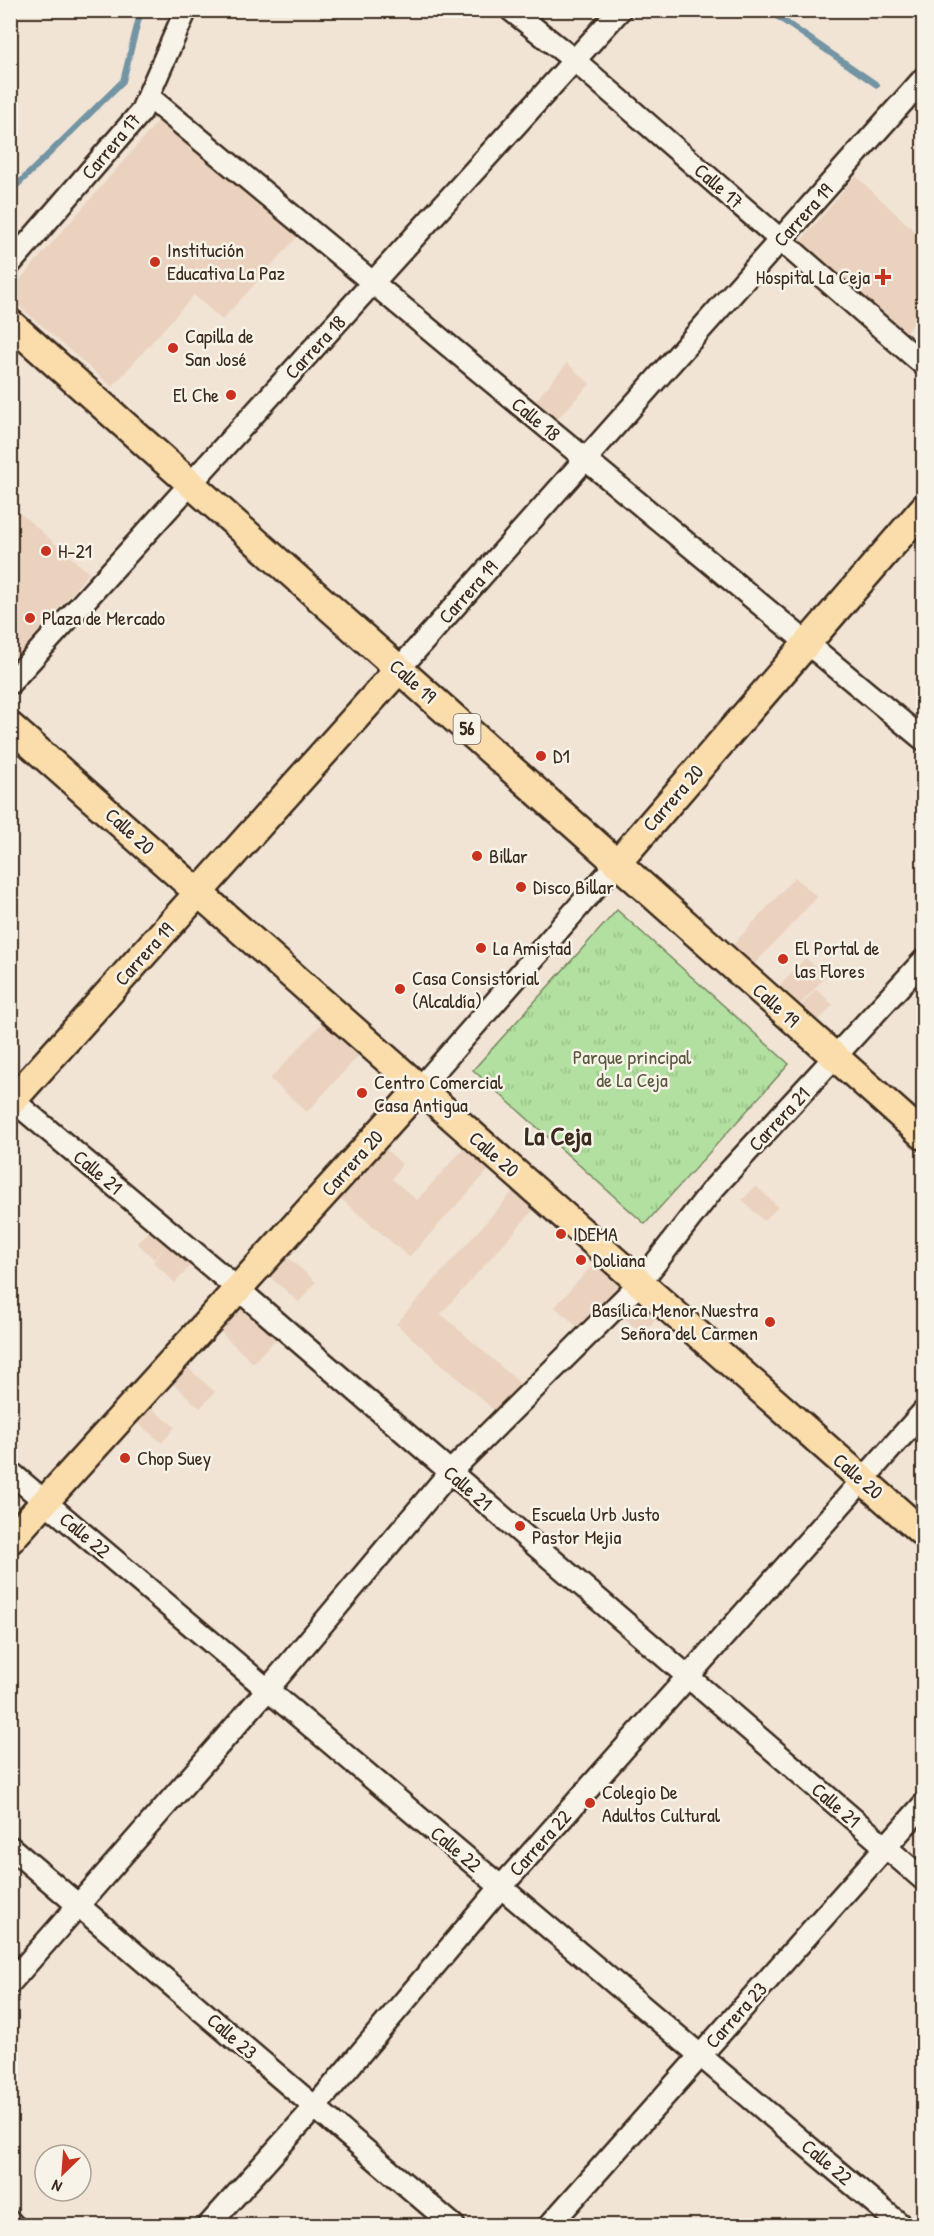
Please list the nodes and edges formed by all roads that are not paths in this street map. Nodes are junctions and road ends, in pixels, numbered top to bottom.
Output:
1 (186, 10) edge
2 (511, 10) edge
3 (620, 10) edge
4 (574, 60) junction
5 (921, 88) edge
6 (148, 97) junction
7 (780, 240) junction
8 (10, 264) edge
9 (373, 284) junction
10 (10, 322) edge
11 (924, 365) edge
12 (585, 460) junction
13 (190, 482) junction
14 (924, 508) edge
15 (807, 644) junction
16 (399, 669) junction
17 (10, 683) edge
18 (10, 726) edge
19 (924, 740) edge
20 (617, 863) junction
21 (199, 892) junction
22 (924, 960) edge
23 (836, 1058) junction
24 (420, 1088) junction
25 (11, 1101) edge
26 (924, 1136) edge
27 (640, 1283) junction
28 (238, 1289) junction
29 (924, 1411) edge
30 (10, 1472) edge
31 (450, 1472) junction
32 (862, 1480) junction
33 (46, 1501) junction
34 (924, 1534) edge
35 (10, 1540) edge
36 (688, 1677) junction
37 (268, 1689) junction
38 (924, 1804) edge
39 (10, 1847) edge
40 (885, 1847) junction
41 (924, 1880) edge
42 (501, 1887) junction
43 (80, 1906) junction
44 (10, 1983) edge
45 (700, 2055) junction
46 (315, 2107) junction
47 (10, 2222) edge
48 (15, 2226) edge
49 (208, 2226) edge
50 (454, 2226) edge
51 (549, 2226) edge
52 (902, 2226) edge

1 - 6 street, Carrera 17
2 - 4 street, Calle 17
3 - 4 street, Carrera 18
4 - 7 street, Calle 17
4 - 9 street, Carrera 18
5 - 7 street, Carrera 19
6 - 8 street, Carrera 17
6 - 9 street, Calle 18
7 - 11 street, Calle 17
7 - 12 street, Carrera 19
9 - 12 street, Calle 18
9 - 13 street, Carrera 18
10 - 13 main road, Calle 19 / 56
12 - 15 street, Calle 18
12 - 16 street, Carrera 19
13 - 16 main road, Calle 19 / 56
13 - 17 street, Carrera 18
14 - 15 main road, Carrera 20
15 - 19 street, Calle 18
15 - 20 main road, Carrera 20
16 - 20 main road, Calle 19 / 56
16 - 21 main road, Carrera 19
18 - 21 main road, Calle 20
20 - 23 main road, Calle 19 / 56
20 - 24 street, Carrera 20
21 - 24 main road, Calle 20
21 - 25 main road, Carrera 19
22 - 23 street, Carrera 21
23 - 26 main road, Calle 19 / 56
23 - 27 street, Carrera 21
24 - 27 main road, Calle 20
24 - 28 main road, Carrera 20
25 - 28 street, Calle 21
27 - 31 street, Carrera 21
27 - 32 main road, Calle 20
28 - 31 street, Calle 21
28 - 33 main road, Carrera 20
29 - 32 street, Carrera 22
30 - 33 street, Calle 22
31 - 36 street, Calle 21
31 - 37 street, Carrera 21
32 - 34 main road, Calle 20
32 - 36 street, Carrera 22
33 - 35 main road, Carrera 20
33 - 37 street, Calle 22
36 - 40 street, Calle 21
36 - 42 street, Carrera 22
37 - 42 street, Calle 22
37 - 43 street, Carrera 21
38 - 40 street, Carrera 23
39 - 43 street, Calle 23
40 - 41 street, Calle 21
40 - 45 street, Carrera 23
42 - 45 street, Calle 22
42 - 46 street, Carrera 22
43 - 44 street, Carrera 21
43 - 46 street, Calle 23
45 - 51 street, Carrera 23
45 - 52 street, Calle 22
46 - 49 street, Carrera 22
46 - 50 street, Calle 23
47 - 48 street

